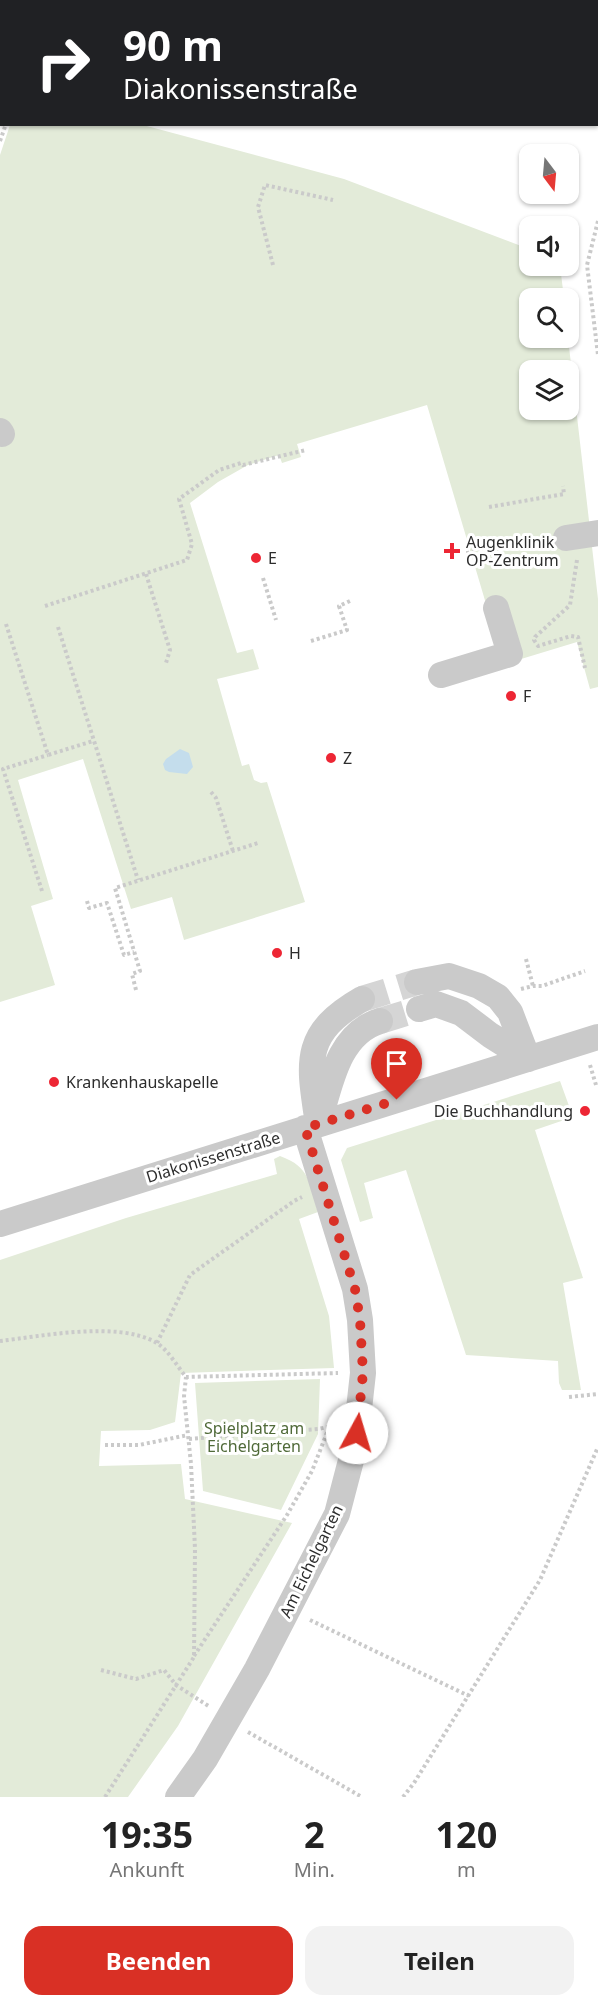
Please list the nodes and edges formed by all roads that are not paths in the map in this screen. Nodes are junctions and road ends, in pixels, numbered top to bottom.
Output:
1 (598, 533) edge
2 (572, 546) road end
3 (496, 608) dead end
4 (441, 675) dead end
5 (417, 982) tunnel mouth
6 (362, 999) tunnel mouth
7 (419, 1009) tunnel mouth
8 (380, 1021) tunnel mouth
9 (598, 1037) edge
10 (528, 1059) junction
11 (311, 1126) junction
12 (0, 1224) edge
13 (178, 1797) edge

1 - 2 street
3 - 4 street
5 - 10 street
6 - 11 street, Am Eichelgarten
7 - 10 street
8 - 11 street
9 - 10 street, Diakonissenstraße
10 - 11 street, Diakonissenstraße
11 - 12 street, Diakonissenstraße
11 - 13 street, Am Eichelgarten

